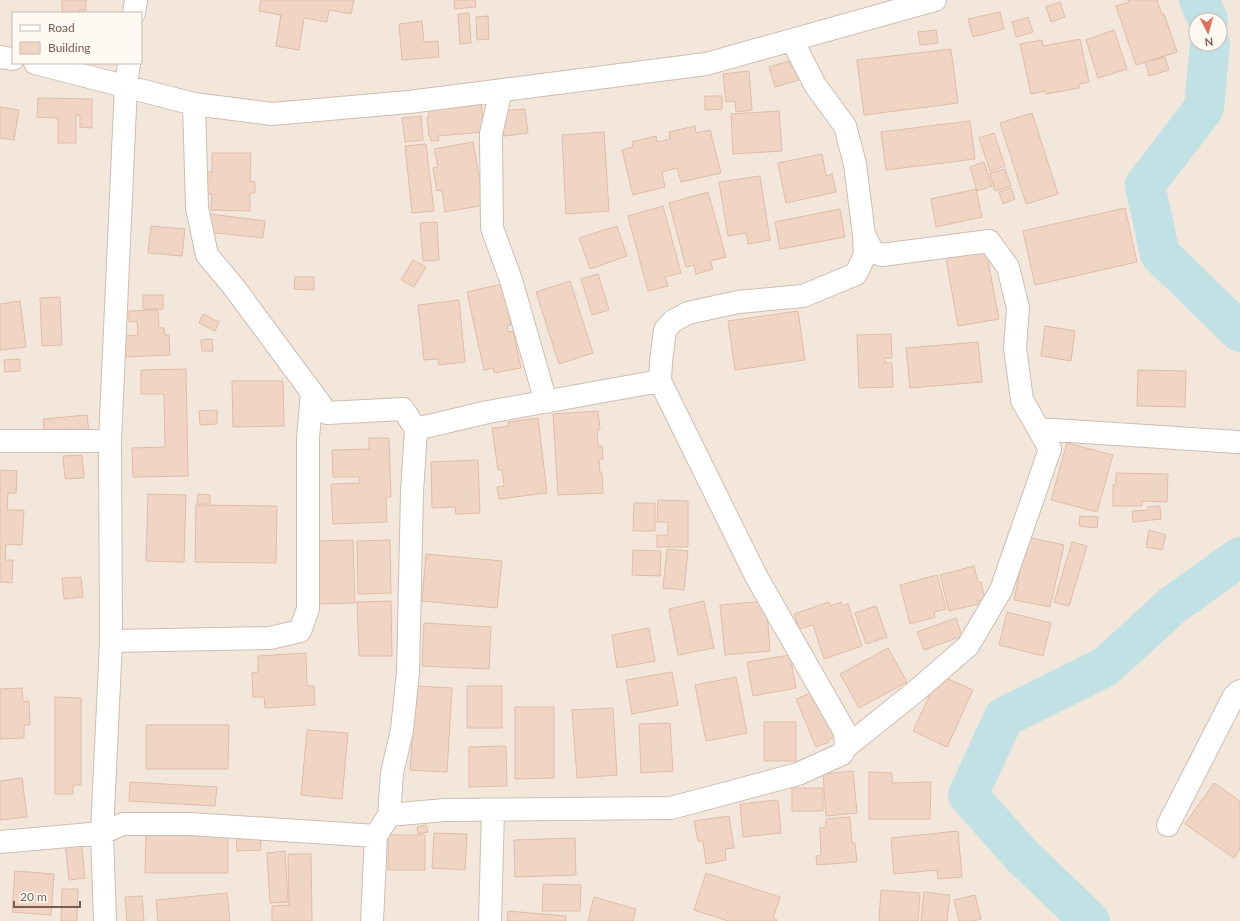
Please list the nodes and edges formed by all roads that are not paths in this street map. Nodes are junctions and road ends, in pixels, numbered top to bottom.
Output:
1 (136, 0) edge
2 (934, 0) edge
3 (134, 12) edge
4 (792, 40) junction
5 (0, 58) edge
6 (12, 60) edge
7 (39, 64) edge
8 (129, 64) edge
9 (126, 85) junction
10 (501, 90) junction
11 (194, 104) junction
12 (864, 235) junction
13 (660, 380) junction
14 (312, 392) junction
15 (546, 402) junction
16 (416, 429) junction
17 (1039, 429) junction
18 (110, 440) junction
19 (0, 441) edge
20 (1237, 442) dead end
21 (111, 641) junction
22 (1240, 691) edge
23 (846, 747) junction
24 (492, 810) junction
25 (389, 816) junction
26 (1168, 825) dead end
27 (102, 833) junction
28 (376, 836) junction
29 (0, 842) edge
30 (105, 921) edge
31 (372, 921) edge
32 (490, 921) edge

1 - 3 street
2 - 4 street
4 - 10 street
4 - 12 street
5 - 6 street
7 - 9 street
8 - 9 street
9 - 11 street
9 - 18 street
10 - 11 street
10 - 15 street
11 - 14 street
12 - 13 street
12 - 17 street
13 - 15 street
13 - 23 street
14 - 16 street
14 - 21 street
15 - 16 street
16 - 25 street
17 - 20 street
17 - 23 street
18 - 19 street
18 - 21 street
21 - 27 street
22 - 26 street
23 - 24 street
24 - 25 street
24 - 32 street
25 - 28 street
27 - 28 street
27 - 29 street
27 - 30 street
28 - 31 street

